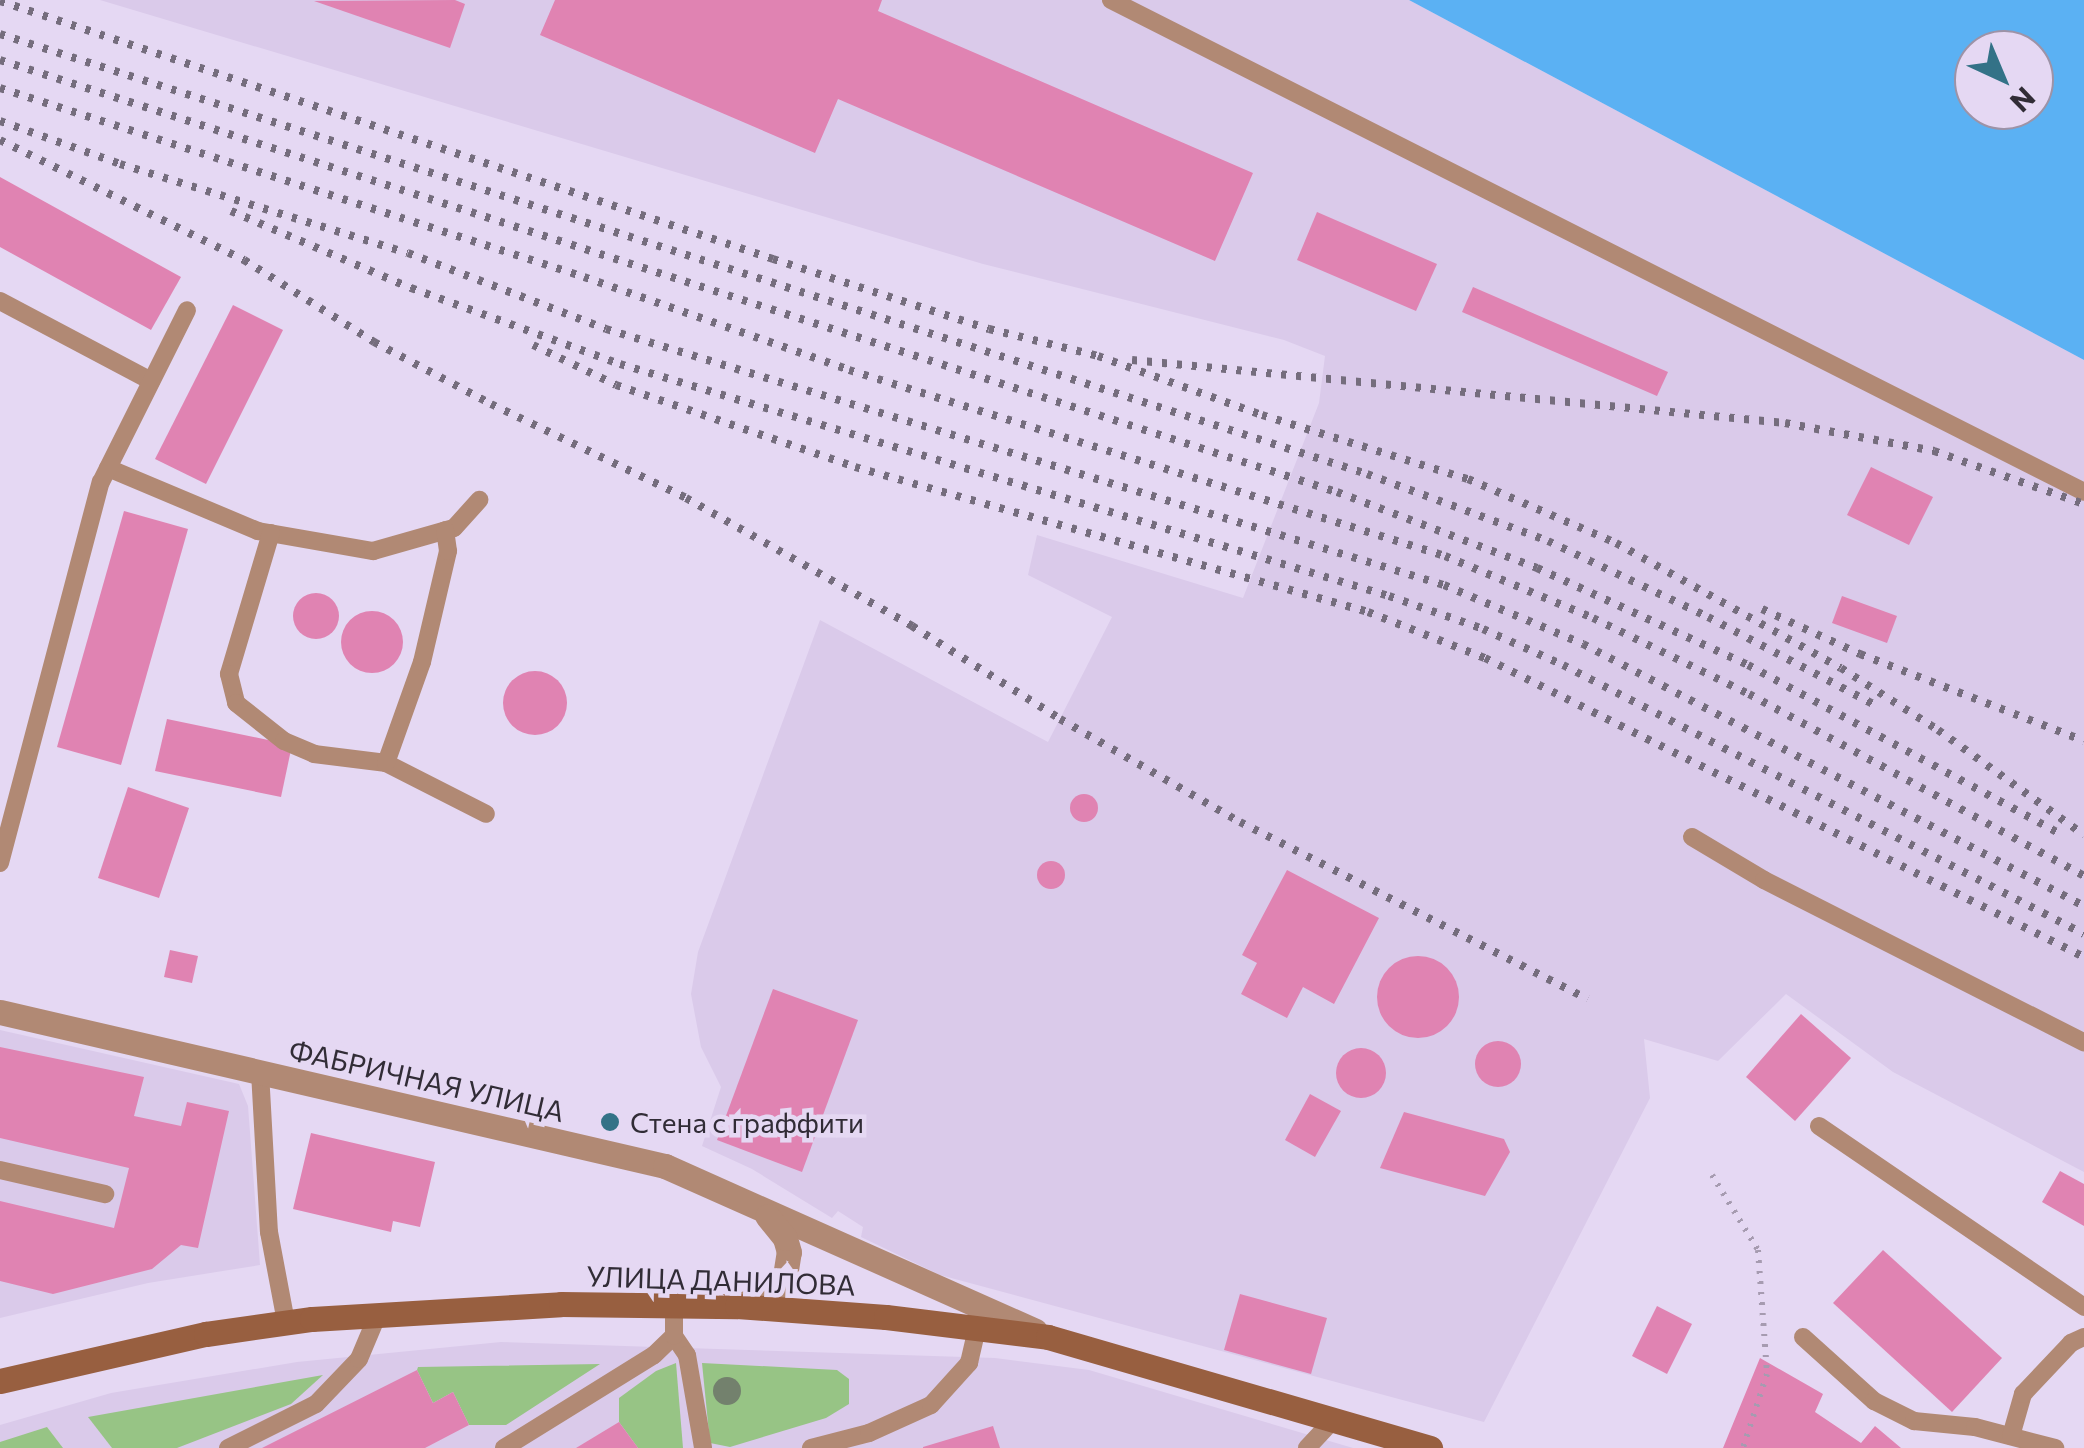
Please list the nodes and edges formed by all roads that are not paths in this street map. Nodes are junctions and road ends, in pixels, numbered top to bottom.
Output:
1 (1112, 0) edge
2 (0, 301) edge
3 (187, 310) dead end
4 (151, 381) junction
5 (108, 468) junction
6 (2084, 492) edge
7 (479, 500) dead end
8 (445, 530) junction
9 (271, 534) junction
10 (386, 763) junction
11 (486, 814) dead end
12 (1692, 838) dead end
13 (1, 854) edge
14 (0, 1012) edge
15 (2084, 1042) edge
16 (260, 1072) junction
17 (1820, 1126) dead end
18 (0, 1170) edge
19 (105, 1194) dead end
20 (763, 1213) junction
21 (674, 1304) junction
22 (737, 1306) junction
23 (2084, 1306) edge
24 (378, 1314) junction
25 (286, 1322) junction
26 (977, 1328) junction
27 (674, 1336) junction
28 (1803, 1337) dead end
29 (1048, 1338) junction
30 (2084, 1338) edge
31 (0, 1381) edge
32 (1333, 1420) junction
33 (2011, 1436) junction
34 (228, 1448) edge
35 (504, 1448) edge
36 (703, 1448) edge
37 (811, 1448) edge
38 (1307, 1448) edge
39 (1430, 1448) edge
40 (2055, 1448) edge

1 - 6 lane
2 - 4 lane
3 - 4 lane
4 - 5 lane
5 - 9 lane
5 - 13 lane
7 - 8 lane
8 - 9 lane
8 - 10 lane
9 - 10 lane
10 - 11 lane
12 - 15 lane
14 - 16 street, ФАБРИЧНАЯ УЛИЦА
16 - 20 street, ФАБРИЧНАЯ УЛИЦА
16 - 25 lane
17 - 23 lane
18 - 19 lane
20 - 22 street
20 - 29 street, ФАБРИЧНАЯ УЛИЦА
21 - 22 street, УЛИЦА ДАНИЛОВА
21 - 24 street, УЛИЦА ДАНИЛОВА
21 - 27 lane
22 - 26 street, УЛИЦА ДАНИЛОВА
24 - 25 street, УЛИЦА ДАНИЛОВА
24 - 34 lane
25 - 31 street, УЛИЦА ДАНИЛОВА
26 - 29 street, УЛИЦА ДАНИЛОВА
26 - 37 lane
27 - 35 lane
27 - 36 lane
28 - 33 lane
29 - 32 street, УЛИЦА ДАНИЛОВА
30 - 33 lane
32 - 38 lane
32 - 39 street, УЛИЦА ДАНИЛОВА
33 - 40 lane

